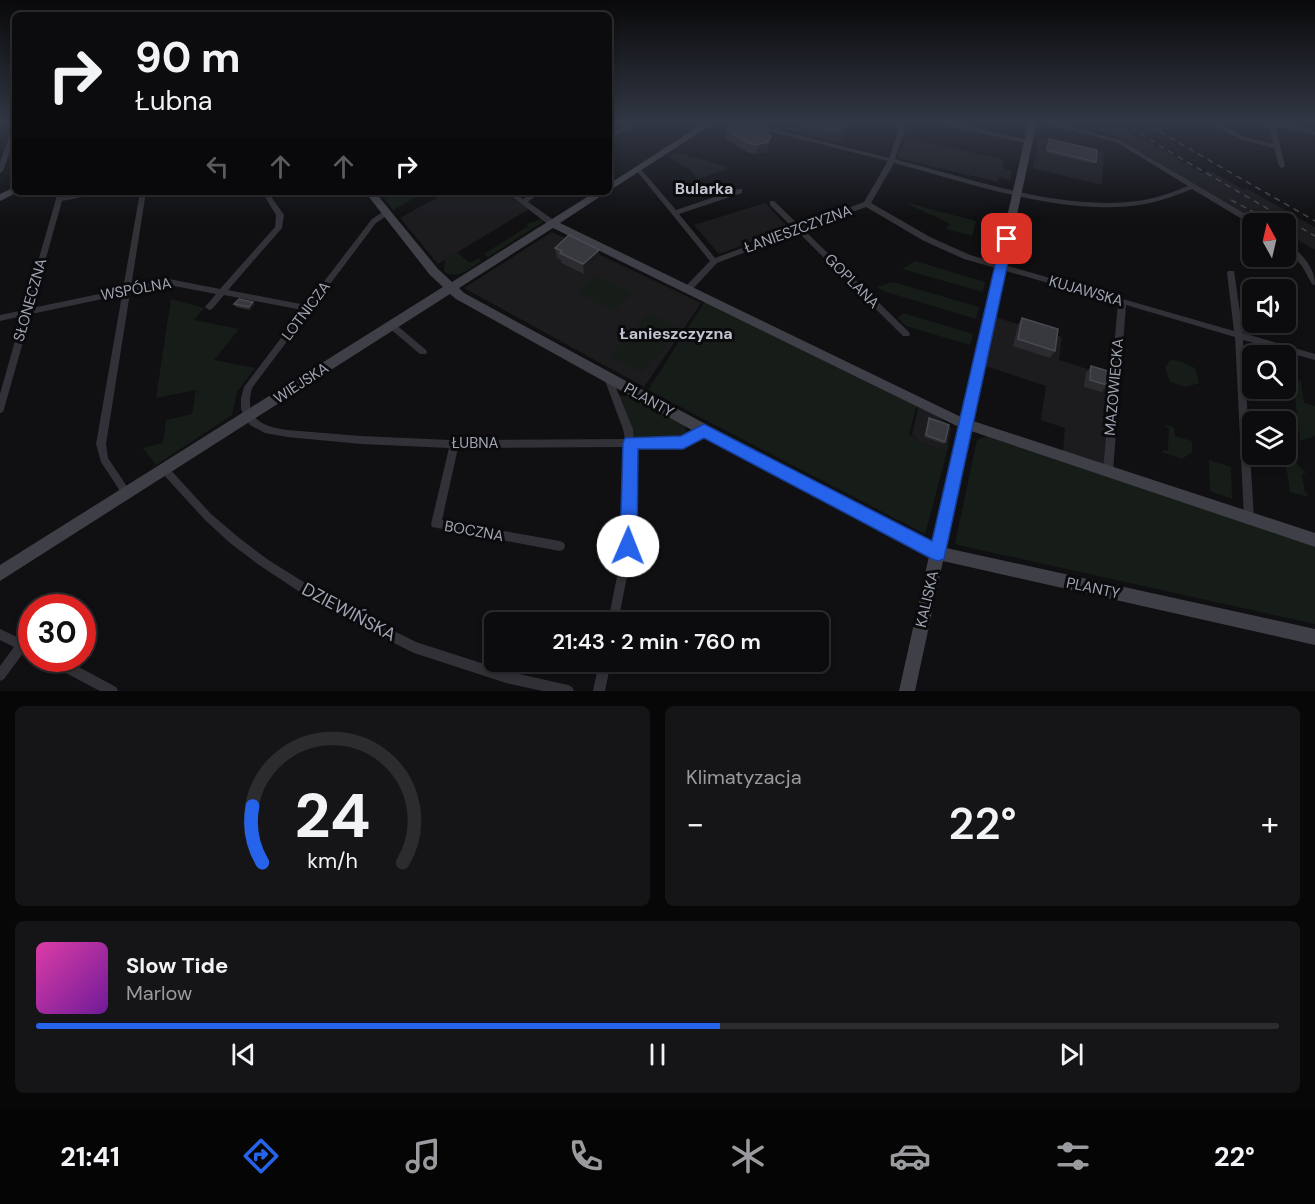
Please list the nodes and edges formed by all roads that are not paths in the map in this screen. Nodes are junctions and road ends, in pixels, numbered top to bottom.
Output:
1 (9, 153) edge
2 (663, 153) edge
3 (865, 153) edge
4 (894, 153) edge
5 (1026, 153) edge
6 (1138, 153) edge
7 (1279, 153) edge
8 (892, 160) junction
9 (1282, 166) dead end
10 (638, 169) junction
11 (0, 171) edge
12 (612, 186) edge
13 (1193, 186) junction
14 (740, 191) dead end
15 (1017, 192) junction
16 (142, 195) edge
17 (268, 195) edge
18 (372, 195) edge
19 (513, 195) edge
20 (534, 195) edge
21 (597, 195) edge
22 (59, 196) edge
23 (523, 202) junction
24 (772, 203) dead end
25 (867, 204) junction
26 (386, 213) junction
27 (675, 213) junction
28 (1242, 216) edge
29 (552, 223) junction
30 (799, 228) junction
31 (1296, 254) edge
32 (714, 261) junction
33 (1001, 267) junction
34 (1232, 273) dead end
35 (1315, 282) edge
36 (449, 288) junction
37 (126, 290) junction
38 (687, 290) junction
39 (223, 291) junction
40 (1122, 302) junction
41 (209, 308) dead end
42 (308, 308) junction
43 (27, 312) junction
44 (0, 318) edge
45 (391, 326) junction
46 (906, 334) dead end
47 (1239, 335) junction
48 (423, 352) dead end
49 (1315, 357) edge
50 (608, 378) junction
51 (0, 409) edge
52 (248, 417) junction
53 (966, 424) junction
54 (704, 430) junction
55 (455, 442) junction
56 (630, 443) junction
57 (165, 470) junction
58 (1108, 471) junction
59 (127, 494) junction
60 (1249, 518) junction
61 (1315, 540) edge
62 (560, 546) dead end
63 (938, 553) junction
64 (0, 574) edge
65 (615, 612) edge
66 (0, 634) edge
67 (1315, 637) edge
68 (18, 643) edge
69 (18, 656) edge
70 (76, 672) edge
71 (603, 672) edge
72 (0, 675) edge
73 (112, 691) edge
74 (568, 691) edge
75 (599, 691) edge
76 (907, 691) edge

1 - 11 street
2 - 10 street
3 - 8 street
4 - 8 street, ŁANIESZCZYZNA
5 - 15 street, KALISKA
6 - 13 street
7 - 9 street
8 - 15 street
8 - 25 street, ŁANIESZCZYZNA
10 - 12 street
10 - 27 street
13 - 15 street
13 - 28 street
14 - 27 street
15 - 33 street, KALISKA
16 - 37 street
17 - 39 street
18 - 26 street, PLANTY
19 - 23 street
20 - 23 street
21 - 29 street, WIEJSKA
22 - 43 street, SŁONECZNA
23 - 29 street
24 - 30 street, GOPLANA
25 - 30 street, ŁANIESZCZYZNA
25 - 33 street, KUJAWSKA
26 - 36 street, PLANTY
26 - 42 street, LOTNICZA
27 - 32 street
29 - 36 street, WIEJSKA
29 - 38 street
30 - 32 street, ŁANIESZCZYZNA
30 - 46 street, GOPLANA
31 - 35 street
32 - 38 street, ŁANIESZCZYZNA
33 - 40 street, KUJAWSKA
33 - 53 street, KALISKA
34 - 47 street
36 - 45 street, WIEJSKA
36 - 50 street, PLANTY
37 - 39 street, WSPÓLNA
37 - 43 street, WSPÓLNA
37 - 59 street
38 - 53 street
39 - 41 street
39 - 42 street, WSPÓLNA
40 - 47 street, KUJAWSKA
40 - 58 street, MAZOWIECKA
42 - 52 street, LOTNICZA
43 - 44 street, WSPÓLNA
43 - 51 street, SŁONECZNA
45 - 48 street
45 - 52 street, WIEJSKA
47 - 49 street, KUJAWSKA
47 - 60 street
50 - 54 street, PLANTY
50 - 56 street
52 - 55 street, ŁUBNA
52 - 57 street, WIEJSKA
53 - 58 street
53 - 63 street, KALISKA
54 - 56 street, ŁUBNA
54 - 63 street, PLANTY
55 - 56 street, ŁUBNA
55 - 62 street, BOCZNA
56 - 65 street
57 - 59 street, WIEJSKA
57 - 74 street, DZIEWIŃSKA
58 - 60 street
59 - 64 street, WIEJSKA
60 - 61 street
63 - 67 street, PLANTY
63 - 76 street, KALISKA
66 - 68 street
69 - 72 street
70 - 73 street
71 - 75 street

